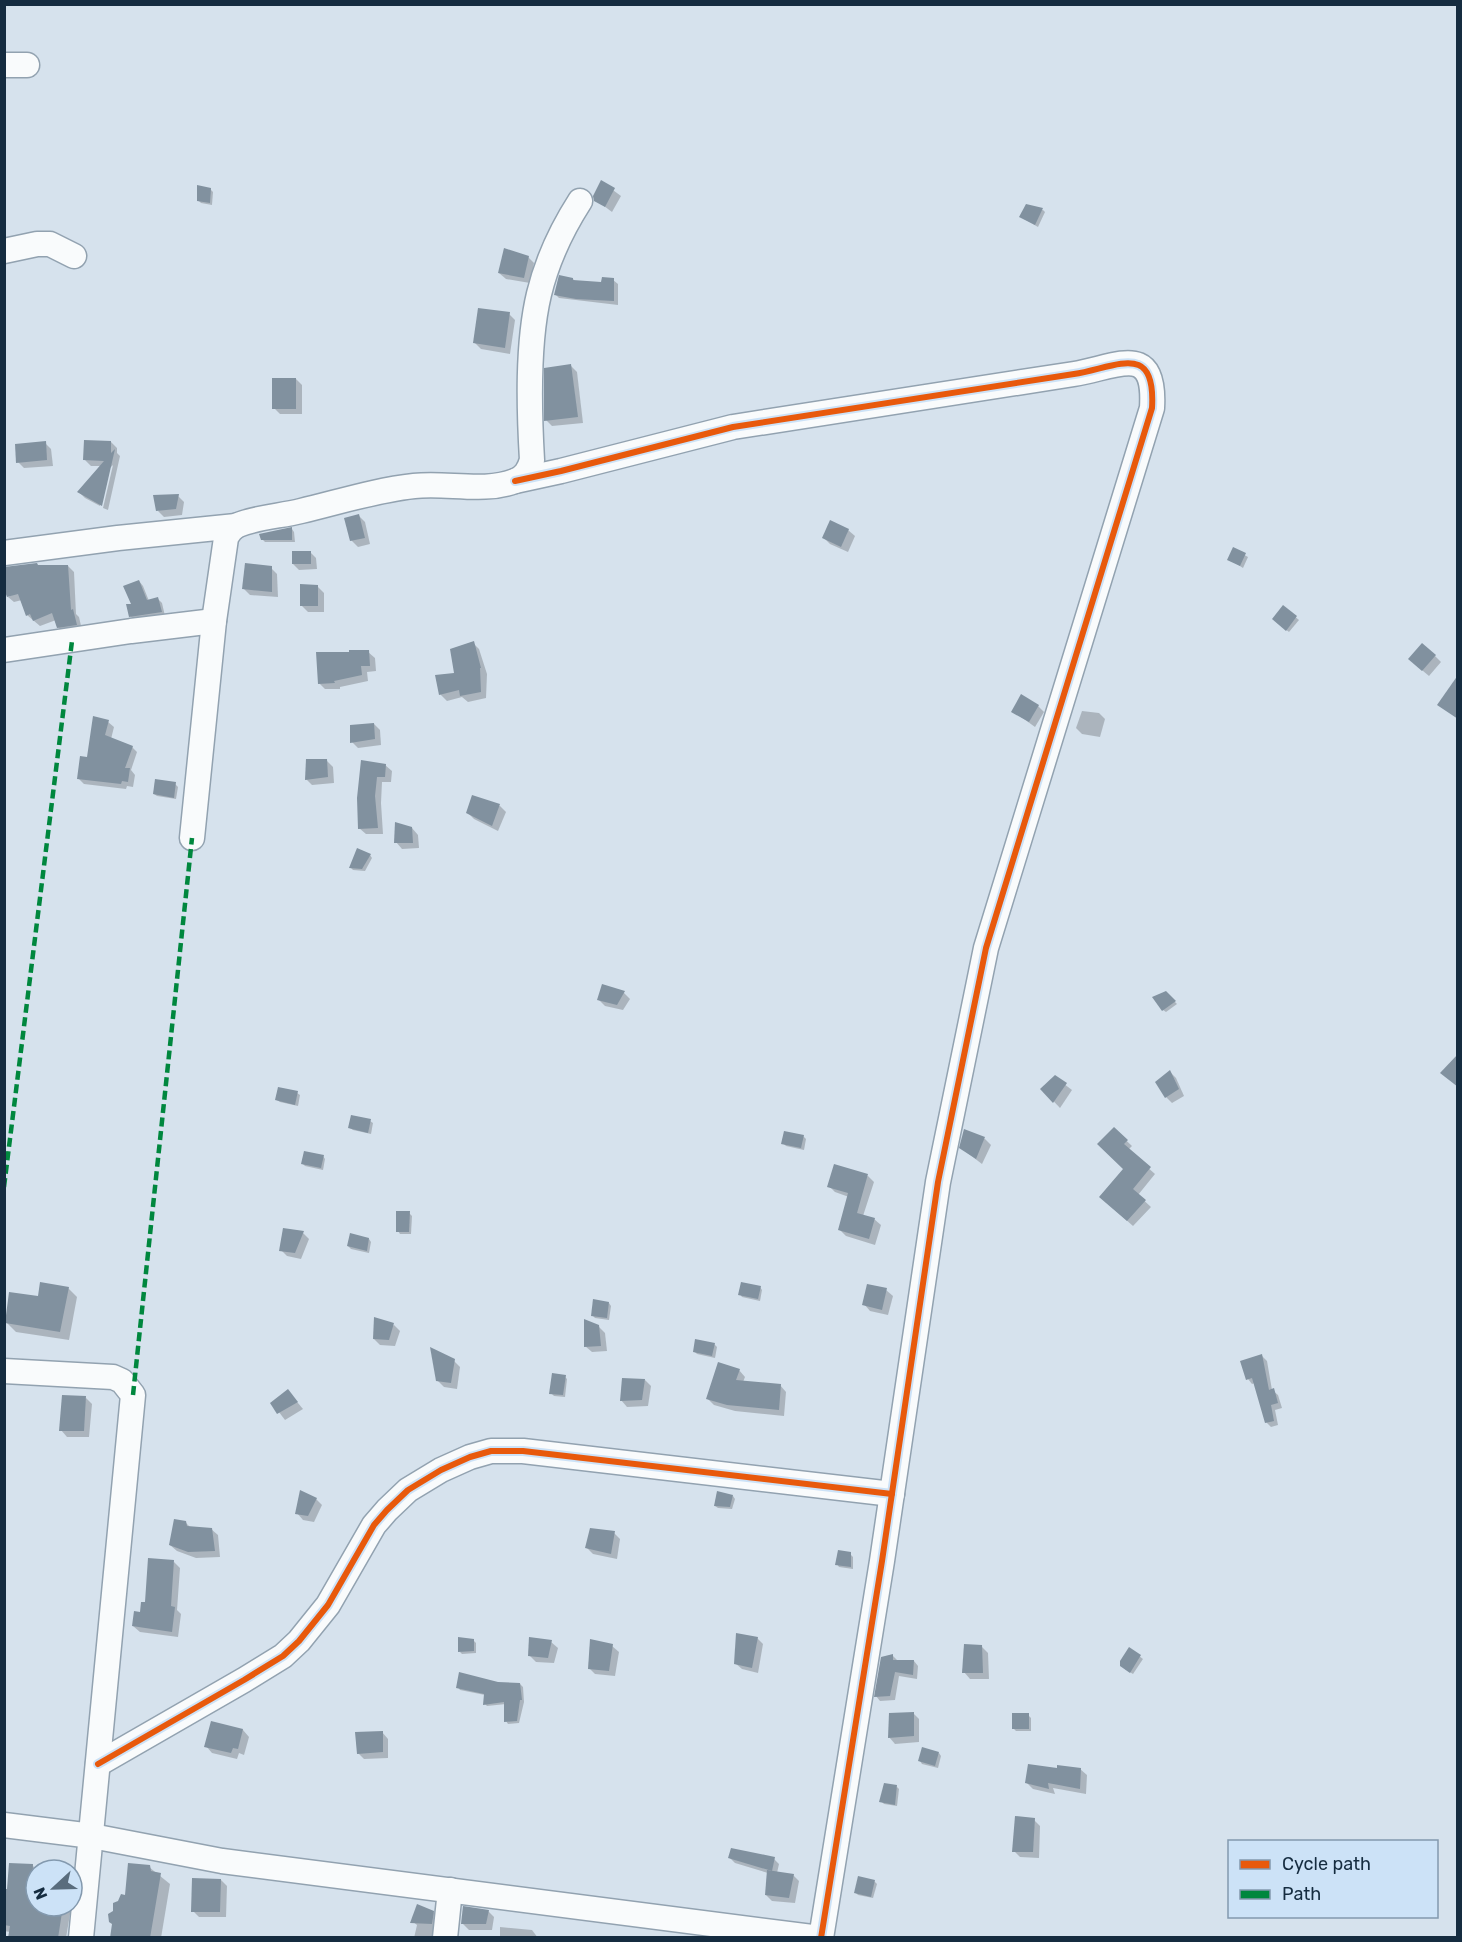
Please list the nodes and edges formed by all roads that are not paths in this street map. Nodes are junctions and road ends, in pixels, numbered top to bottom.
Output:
1 (580, 201) dead end
2 (4, 251) edge
3 (74, 256) dead end
4 (515, 481) junction
5 (236, 526) junction
6 (4, 553) edge
7 (214, 621) junction
8 (4, 650) edge
9 (192, 838) dead end
10 (4, 1371) edge
11 (892, 1494) junction
12 (98, 1764) junction
13 (4, 1825) edge
14 (92, 1836) junction
15 (450, 1890) junction
16 (81, 1938) edge
17 (445, 1938) edge
18 (820, 1938) edge

1 - 4 street
2 - 3 street
4 - 5 street
4 - 11 street
5 - 6 street
5 - 7 street
7 - 8 street
7 - 9 street
10 - 12 street
11 - 12 street
11 - 18 street
12 - 14 street
13 - 14 street
14 - 15 street
14 - 16 street
15 - 17 street
15 - 18 street

